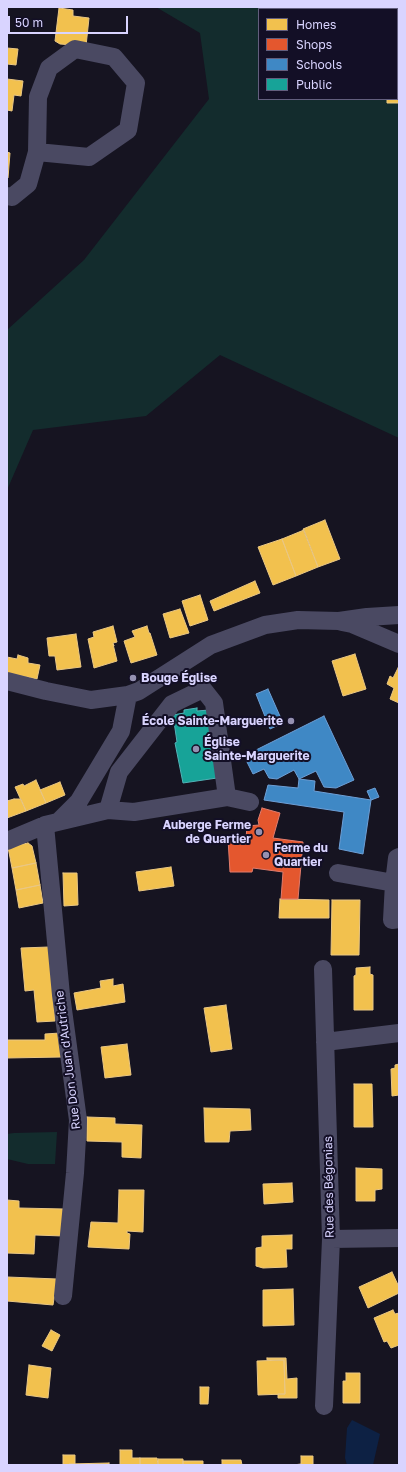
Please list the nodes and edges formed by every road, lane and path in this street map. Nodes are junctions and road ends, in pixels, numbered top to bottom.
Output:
1 (37, 152) junction
2 (7, 196) edge
3 (399, 615) edge
4 (340, 621) junction
5 (399, 644) edge
6 (7, 681) edge
7 (128, 695) junction
8 (227, 798) junction
9 (250, 802) dead end
10 (108, 810) junction
11 (53, 822) junction
12 (7, 841) edge
13 (399, 857) edge
14 (338, 873) dead end
15 (394, 883) junction
16 (399, 919) edge
17 (323, 969) dead end
18 (399, 1033) edge
19 (325, 1042) junction
20 (399, 1238) edge
21 (331, 1239) junction
22 (63, 1296) dead end
23 (324, 1406) dead end

1 - 1 street
1 - 2 street
3 - 4 street
4 - 5 street
4 - 7 street
6 - 7 street
7 - 11 street
8 - 9 street
8 - 10 street
8 - 10 street
10 - 11 street
11 - 12 street
11 - 22 street, Rue Don Juan d'Autriche
13 - 15 street
14 - 15 street
15 - 16 street
17 - 19 street, Rue des Bégonias
18 - 19 street
19 - 21 street, Rue des Bégonias
20 - 21 street
21 - 23 street, Rue des Bégonias

